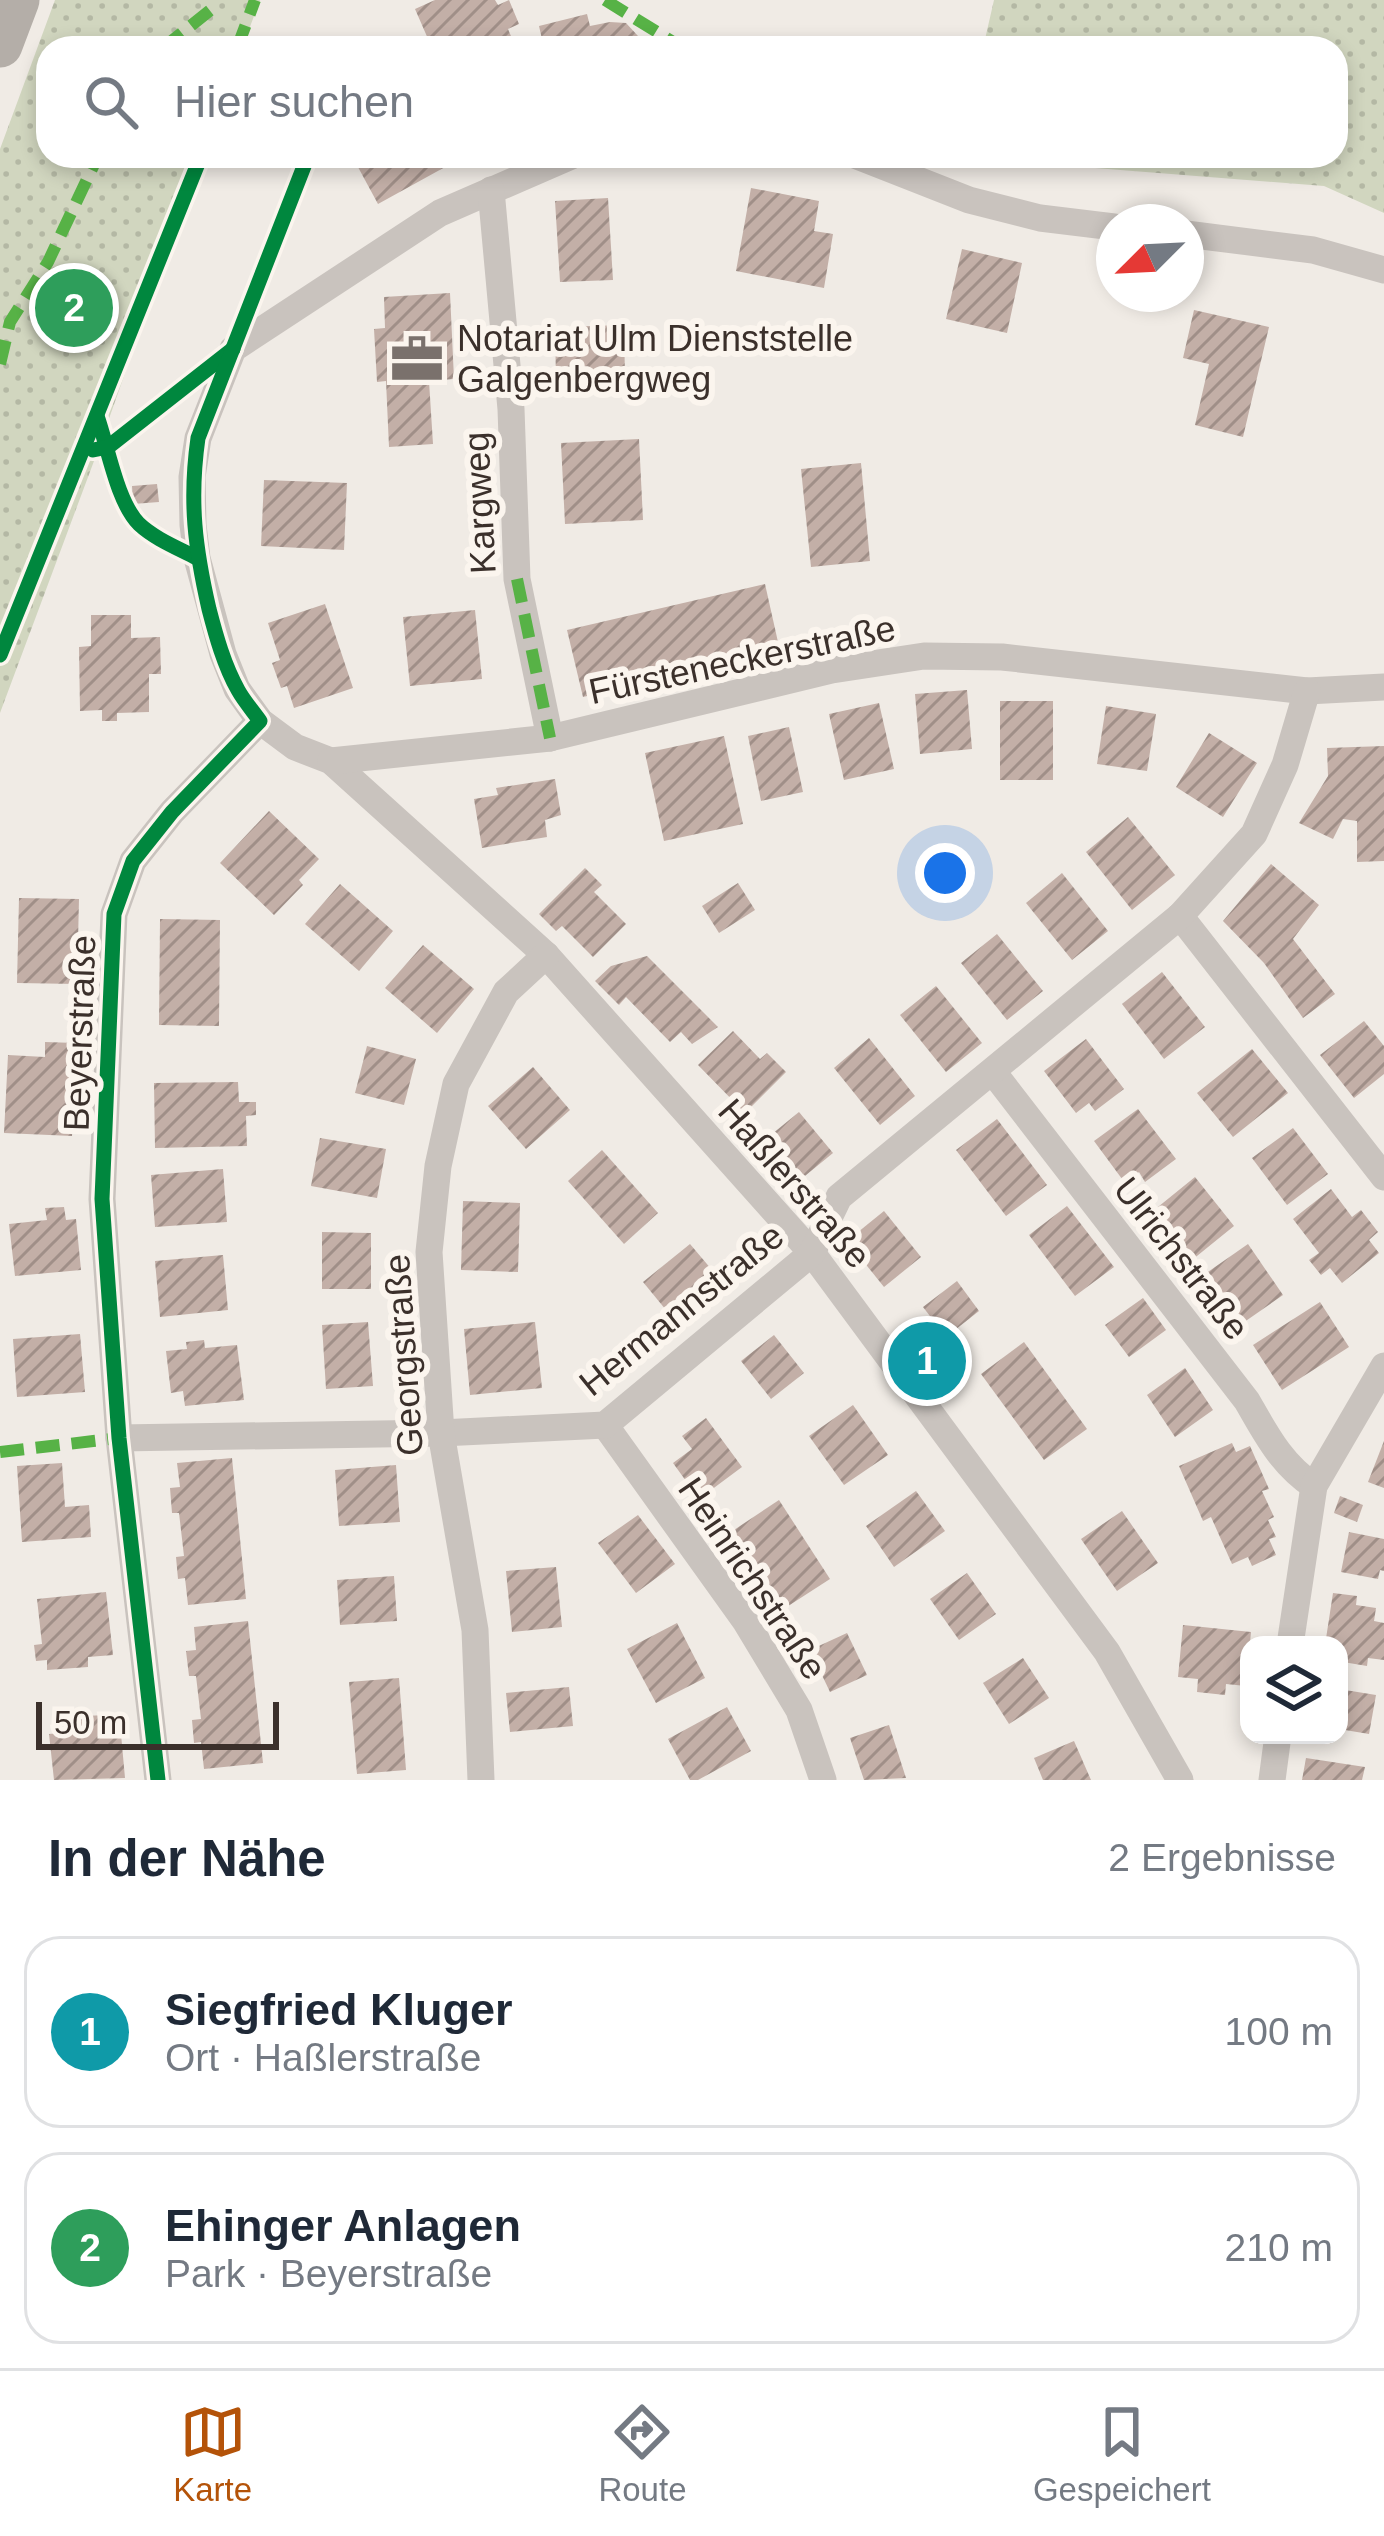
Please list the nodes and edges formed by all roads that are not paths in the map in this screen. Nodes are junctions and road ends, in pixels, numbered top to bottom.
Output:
1 (17, 0) edge
2 (0, 45) edge
3 (303, 168) edge
4 (543, 168) edge
5 (887, 168) edge
6 (491, 190) junction
7 (1096, 225) edge
8 (1204, 236) edge
9 (1384, 270) edge
10 (233, 349) junction
11 (1384, 687) edge
12 (1307, 691) junction
13 (260, 721) junction
14 (550, 738) junction
15 (331, 761) junction
16 (1180, 916) junction
17 (546, 956) junction
18 (993, 1072) junction
19 (1384, 1177) edge
20 (812, 1252) junction
21 (1384, 1366) edge
22 (604, 1425) junction
23 (441, 1432) junction
24 (119, 1438) junction
25 (1314, 1486) junction
26 (1291, 1636) edge
27 (1277, 1744) edge
28 (158, 1780) edge
29 (482, 1780) edge
30 (823, 1780) edge
31 (1180, 1780) edge
32 (1272, 1780) edge

1 - 2 highway
3 - 10 lane
4 - 6 street
5 - 7 street
6 - 10 street
6 - 14 street, Kargweg
8 - 9 street
10 - 13 street
11 - 12 street, Fürsteneckerstraße
12 - 14 street, Fürsteneckerstraße
12 - 16 street, Hermannstraße
13 - 15 street, Haßlerstraße
13 - 24 street, Beyerstraße
14 - 15 street, Fürsteneckerstraße
15 - 17 street, Haßlerstraße
16 - 18 street, Hermannstraße
16 - 19 street
17 - 20 street, Haßlerstraße
17 - 23 street, Georgstraße
18 - 20 street, Hermannstraße
18 - 25 street, Ulrichstraße
20 - 22 street, Hermannstraße
20 - 31 street, Haßlerstraße
21 - 25 street
22 - 23 street, Hermannstraße
22 - 30 street, Heinrichstraße
23 - 24 street, Hermannstraße
23 - 29 street, Georgstraße
24 - 28 street, Beyerstraße
25 - 26 street
27 - 32 street

